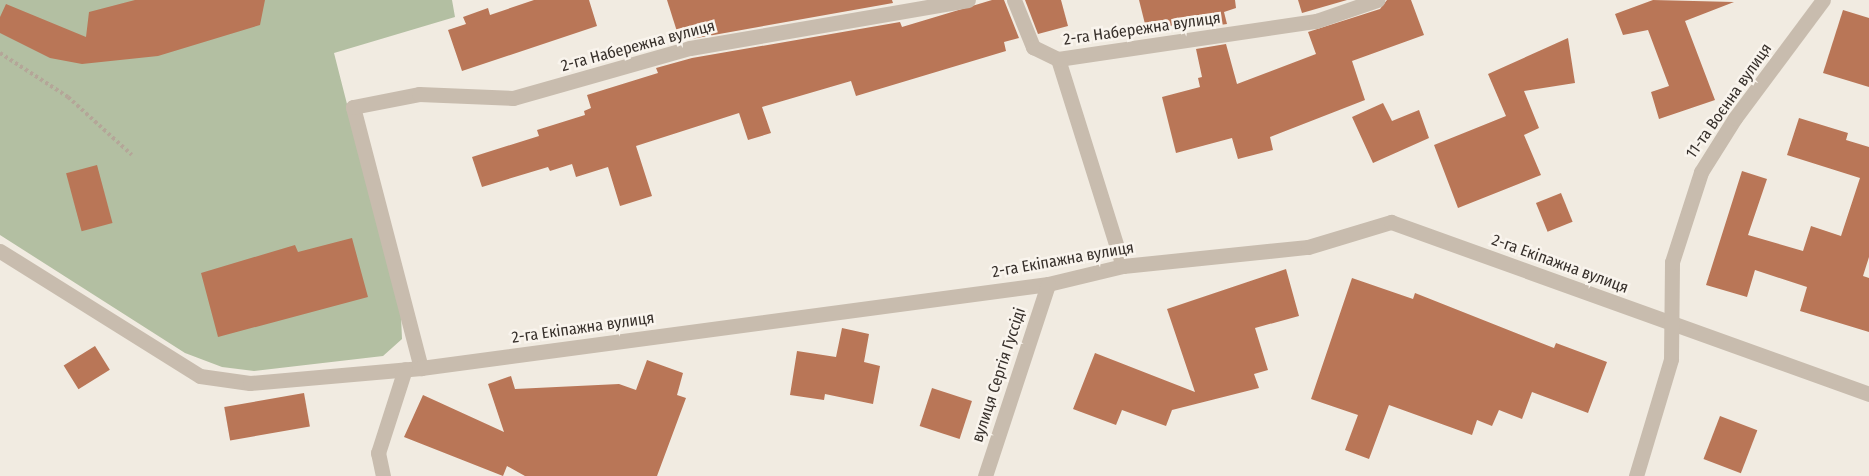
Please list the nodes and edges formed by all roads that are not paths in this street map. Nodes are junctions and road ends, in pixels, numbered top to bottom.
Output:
1 (968, 0) edge
2 (1014, 0) edge
3 (1377, 0) edge
4 (1823, 0) edge
5 (1058, 59) junction
6 (0, 251) edge
7 (1123, 266) junction
8 (1048, 284) junction
9 (1671, 323) junction
10 (421, 368) junction
11 (405, 369) junction
12 (1869, 393) edge
13 (383, 476) edge
14 (985, 476) edge
15 (1636, 476) edge

1 - 10 street, 2-га Набережна вулиця
2 - 5 street, 2-га Набережна вулиця
3 - 5 street, 2-га Набережна вулиця
4 - 9 street, 11-та Воєнна вулиця
5 - 7 street
6 - 11 street, 2-га Екіпажна вулиця
7 - 8 street, 2-га Екіпажна вулиця
7 - 9 street, 2-га Екіпажна вулиця
8 - 10 street, 2-га Екіпажна вулиця
8 - 14 street, вулиця Сергія Гуссіді
9 - 12 street, 2-га Екіпажна вулиця
9 - 15 street, 11-та Воєнна вулиця
10 - 11 street, 2-га Екіпажна вулиця
11 - 13 street

